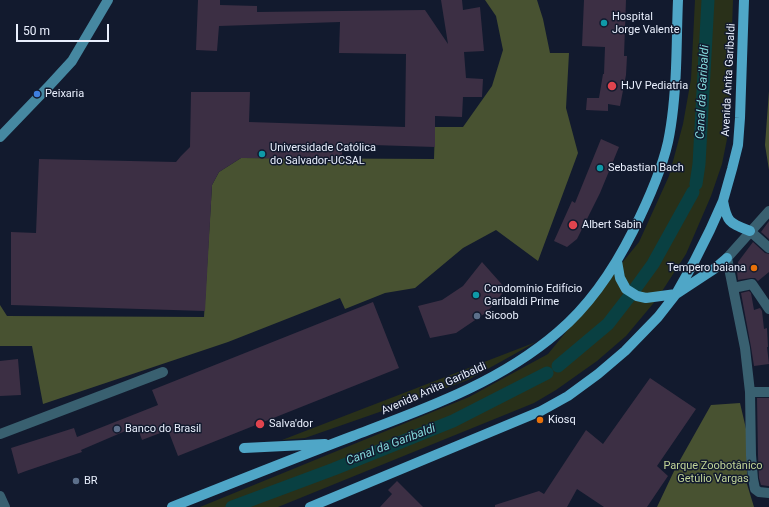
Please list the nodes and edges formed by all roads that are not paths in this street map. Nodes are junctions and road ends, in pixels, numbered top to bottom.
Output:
1 (108, 0) edge
2 (678, 0) edge
3 (744, 0) edge
4 (0, 137) edge
5 (723, 201) junction
6 (769, 211) edge
7 (750, 232) junction
8 (769, 248) edge
9 (727, 258) junction
10 (617, 261) junction
11 (733, 288) junction
12 (676, 294) junction
13 (769, 308) edge
14 (163, 372) dead end
15 (750, 392) junction
16 (769, 392) edge
17 (0, 434) edge
18 (333, 444) junction
19 (244, 448) dead end
20 (769, 493) edge
21 (0, 496) edge
22 (5, 507) edge
23 (172, 507) edge
24 (310, 507) edge

1 - 4 main road
2 - 10 main road, Avenida Anita Garibaldi
3 - 5 main road, Avenida Anita Garibaldi
5 - 7 main road
5 - 12 main road, Avenida Anita Garibaldi
6 - 7 street
7 - 8 street
7 - 9 street
9 - 11 street
9 - 12 main road
10 - 12 main road
10 - 18 main road, Avenida Anita Garibaldi
11 - 13 street
11 - 15 street
12 - 24 main road, Avenida Anita Garibaldi
14 - 17 street
15 - 16 street
15 - 20 street
18 - 19 main road
18 - 23 main road, Avenida Anita Garibaldi
21 - 22 street

